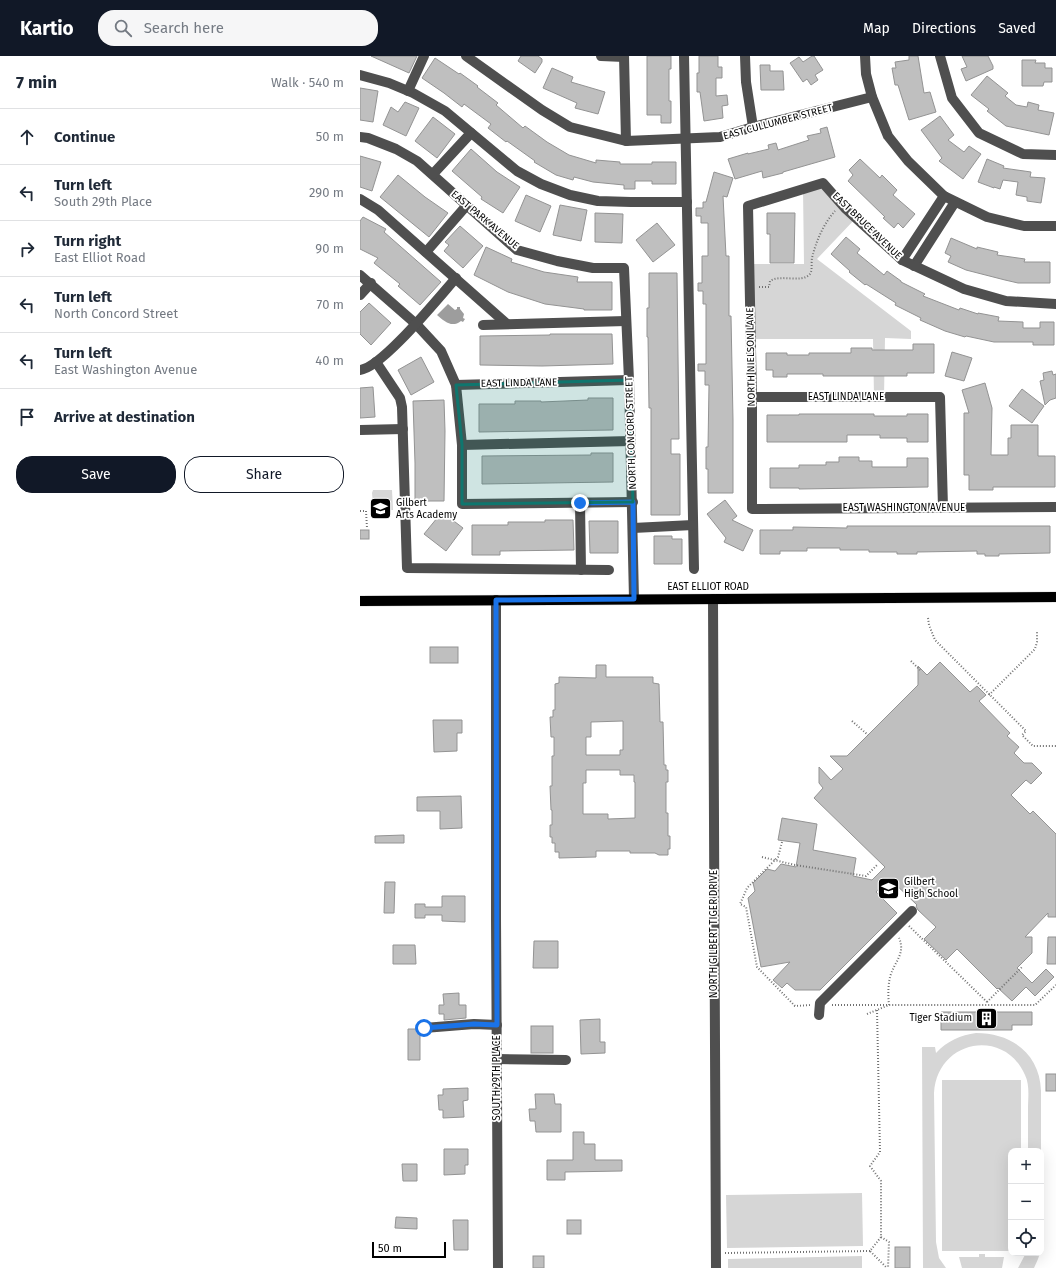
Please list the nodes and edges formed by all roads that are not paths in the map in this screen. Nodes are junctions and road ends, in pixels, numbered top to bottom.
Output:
1 (424, 56) edge
2 (466, 56) edge
3 (601, 56) edge
4 (684, 56) edge
5 (745, 56) edge
6 (865, 56) edge
7 (940, 56) edge
8 (624, 57) edge
9 (360, 75) edge
10 (408, 91) junction
11 (872, 98) junction
12 (753, 127) junction
13 (471, 133) junction
14 (360, 137) edge
15 (686, 139) junction
16 (626, 141) junction
17 (1056, 155) edge
18 (433, 174) junction
19 (944, 196) junction
20 (360, 199) edge
21 (687, 202) junction
22 (955, 202) junction
23 (467, 206) junction
24 (748, 206) joint
25 (1056, 226) edge
26 (426, 252) junction
27 (902, 260) junction
28 (914, 266) junction
29 (624, 268) joint
30 (360, 275) edge
31 (456, 278) junction
32 (371, 283) junction
33 (360, 295) edge
34 (1056, 304) edge
35 (626, 321) junction
36 (416, 324) junction
37 (506, 324) junction
38 (483, 325) dead end
39 (376, 362) junction
40 (360, 370) edge
41 (629, 380) junction
42 (456, 385) junction
43 (752, 397) junction
44 (403, 429) junction
45 (360, 430) edge
46 (631, 441) junction
47 (462, 445) junction
48 (633, 502) junction
49 (580, 503) junction
50 (1056, 507) edge
51 (943, 508) junction
52 (752, 509) joint
53 (693, 525) junction
54 (633, 528) junction
55 (694, 569) dead end
56 (581, 570) junction
57 (609, 570) dead end
58 (1056, 597) edge
59 (634, 599) junction
60 (713, 599) junction
61 (496, 600) junction
62 (360, 601) edge
63 (912, 911) dead end
64 (820, 1010) road end
65 (497, 1025) junction
66 (424, 1028) dead end
67 (497, 1059) junction
68 (566, 1060) dead end
69 (498, 1268) edge
70 (716, 1268) edge

1 - 10 street
2 - 16 street, EAST CULLUMBER STREET
3 - 8 street
4 - 15 street
5 - 12 street
6 - 11 street
7 - 17 street
8 - 16 street
9 - 10 street
10 - 13 street
11 - 12 street, EAST CULLUMBER STREET
11 - 19 street
12 - 15 street, EAST CULLUMBER STREET
13 - 18 street
13 - 21 street
14 - 18 street, EAST PARK AVENUE
15 - 16 street, EAST CULLUMBER STREET
15 - 21 street
18 - 23 street, EAST PARK AVENUE
19 - 22 street
19 - 27 street
20 - 26 street
21 - 53 street
22 - 25 street
22 - 28 street
23 - 26 street
23 - 29 street, EAST PARK AVENUE
24 - 27 street, EAST BRUCE AVENUE
24 - 43 street, NORTH NIELSON LANE
26 - 31 street
27 - 28 street, EAST BRUCE AVENUE
28 - 34 street, EAST BRUCE AVENUE
29 - 35 street, NORTH CONCORD STREET
30 - 32 street
31 - 36 street
31 - 37 street
32 - 33 street
32 - 36 street
35 - 37 street
35 - 41 street, NORTH CONCORD STREET
36 - 39 street
36 - 42 street
37 - 38 street
39 - 40 street
39 - 44 street
41 - 42 street, EAST LINDA LANE
41 - 46 street, NORTH CONCORD STREET
42 - 47 street
43 - 51 street, EAST LINDA LANE
43 - 52 street, NORTH NIELSON LANE
44 - 45 street
44 - 56 street
46 - 47 street
46 - 48 street, NORTH CONCORD STREET
47 - 49 street
48 - 49 street
48 - 54 street, NORTH CONCORD STREET
49 - 56 street
50 - 51 street, EAST WASHINGTON AVENUE
51 - 52 street, EAST WASHINGTON AVENUE
53 - 54 street
53 - 55 street
54 - 59 street, NORTH CONCORD STREET
56 - 57 street
58 - 60 main road, EAST ELLIOT ROAD
59 - 60 main road, EAST ELLIOT ROAD
59 - 61 main road, EAST ELLIOT ROAD
60 - 70 street, NORTH GILBERT TIGER DRIVE
61 - 62 main road, EAST ELLIOT ROAD
61 - 65 street, SOUTH 29TH PLACE
63 - 64 street
65 - 66 street
65 - 67 street, SOUTH 29TH PLACE
67 - 68 street
67 - 69 street, SOUTH 29TH PLACE

